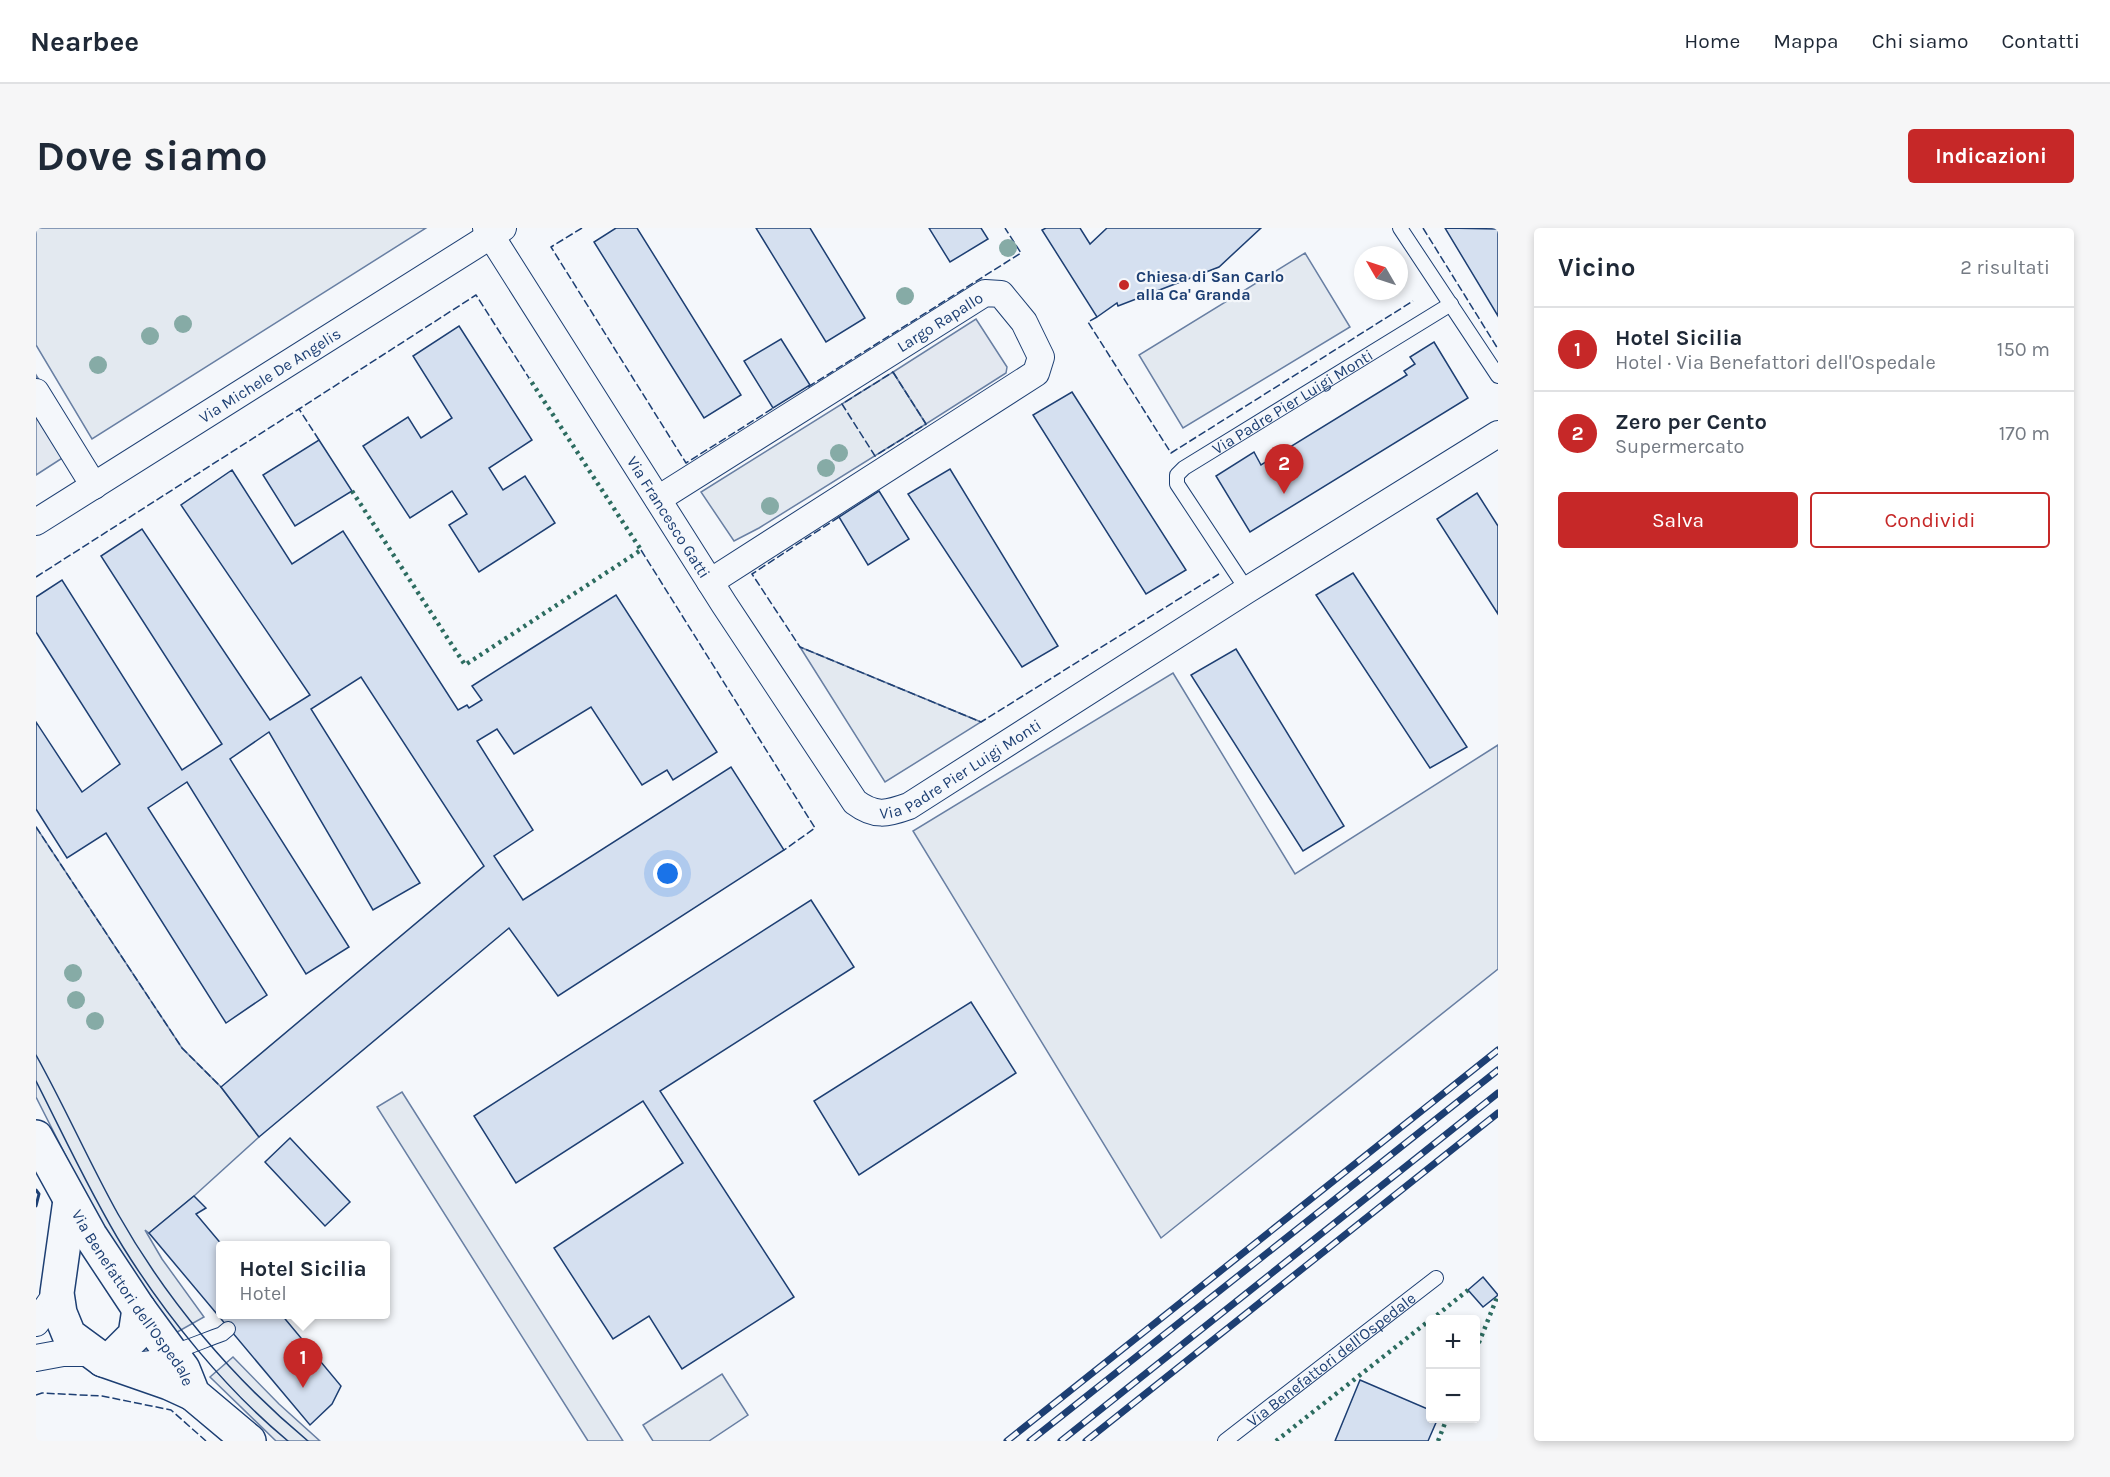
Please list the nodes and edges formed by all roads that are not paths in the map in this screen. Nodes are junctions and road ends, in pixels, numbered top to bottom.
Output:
1 (1400, 228) edge
2 (493, 230) edge
3 (1451, 304) junction
4 (1498, 376) edge
5 (36, 392) edge
6 (1498, 434) edge
7 (94, 486) junction
8 (658, 500) junction
9 (36, 522) edge
10 (710, 582) junction
11 (1247, 590) junction
12 (855, 802) joint
13 (36, 1137) edge
14 (70, 1200) junction
15 (119, 1277) junction
16 (1436, 1278) dead end
17 (59, 1281) junction
18 (139, 1309) junction
19 (36, 1323) edge
20 (228, 1329) dead end
21 (171, 1352) junction
22 (103, 1357) junction
23 (36, 1358) edge
24 (193, 1394) junction
25 (249, 1441) edge
26 (1226, 1441) edge

1 - 3 lane
2 - 7 street, Via Michele De Angelis
2 - 8 street, Via Francesco Gatti
3 - 4 lane
3 - 11 lane, Via Padre Pier Luigi Monti
5 - 7 street
6 - 11 street, Via Padre Pier Luigi Monti
7 - 9 street, Via Michele De Angelis
8 - 10 street, Via Francesco Gatti
8 - 10 street, Largo Rapallo
10 - 12 street, Via Francesco Gatti
11 - 12 street, Via Padre Pier Luigi Monti
13 - 14 main road, Via Benefattori dell'Ospedale
14 - 15 main road, Via Benefattori dell'Ospedale
14 - 17 main road
15 - 17 main road
15 - 18 main road, Via Benefattori dell'Ospedale
16 - 26 lane, Via Benefattori dell'Ospedale
17 - 19 street
17 - 22 main road
18 - 21 main road, Via Benefattori dell'Ospedale
18 - 22 main road
20 - 21 lane
21 - 22 lane
21 - 24 main road, Via Benefattori dell'Ospedale
22 - 23 street
22 - 24 main road
24 - 25 main road, Via Benefattori dell'Ospedale

